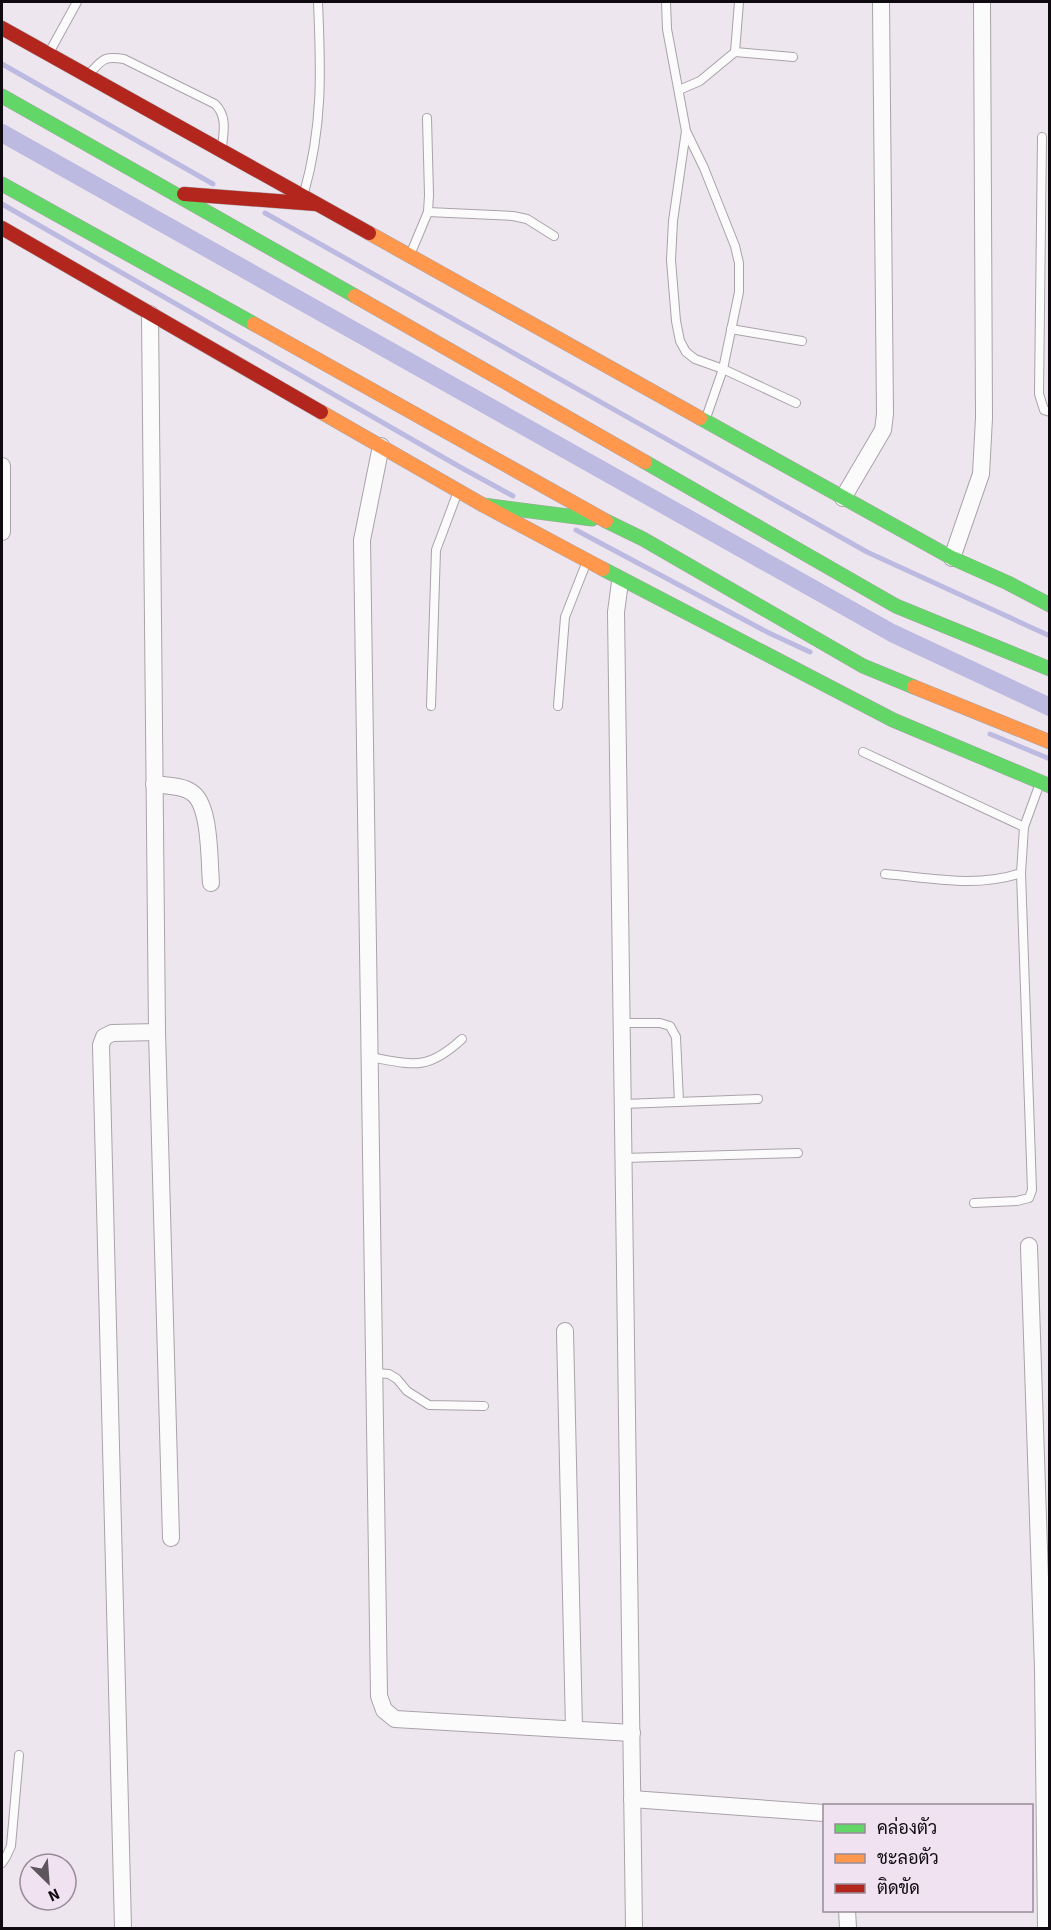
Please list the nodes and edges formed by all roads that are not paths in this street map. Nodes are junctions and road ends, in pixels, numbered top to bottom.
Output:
1 (77, 2) edge
2 (318, 2) edge
3 (666, 2) edge
4 (739, 2) edge
5 (881, 2) edge
6 (982, 2) edge
7 (2, 28) edge
8 (735, 52) junction
9 (48, 54) junction
10 (793, 57) dead end
11 (88, 76) junction
12 (679, 90) junction
13 (2, 96) edge
14 (427, 118) dead end
15 (686, 131) junction
16 (1042, 136) dead end
17 (224, 152) junction
18 (2, 184) edge
19 (178, 194) junction
20 (303, 196) junction
21 (316, 204) junction
22 (428, 212) junction
23 (2, 230) edge
24 (554, 236) dead end
25 (409, 256) junction
26 (150, 314) junction
27 (731, 329) junction
28 (802, 340) dead end
29 (723, 369) junction
30 (796, 403) dead end
31 (1050, 412) edge
32 (705, 421) junction
33 (381, 446) junction
34 (2, 466) edge
35 (458, 490) junction
36 (843, 498) junction
37 (483, 505) junction
38 (607, 521) junction
39 (2, 532) edge
40 (952, 558) junction
41 (588, 561) junction
42 (620, 582) dead end
43 (1050, 605) edge
44 (1050, 669) edge
45 (431, 706) dead end
46 (558, 706) dead end
47 (1050, 742) edge
48 (863, 753) dead end
49 (154, 784) junction
50 (1045, 784) edge
51 (1024, 827) junction
52 (1021, 873) junction
53 (885, 874) dead end
54 (211, 883) dead end
55 (622, 1023) junction
56 (157, 1032) junction
57 (462, 1039) dead end
58 (370, 1057) junction
59 (758, 1099) dead end
60 (679, 1102) junction
61 (623, 1104) junction
62 (798, 1153) dead end
63 (624, 1158) junction
64 (974, 1203) dead end
65 (1029, 1246) dead end
66 (565, 1331) dead end
67 (375, 1373) junction
68 (484, 1406) dead end
69 (171, 1538) dead end
70 (574, 1728) junction
71 (632, 1733) junction
72 (19, 1755) dead end
73 (632, 1799) junction
74 (823, 1813) edge
75 (2, 1863) edge
76 (848, 1912) edge
77 (123, 1929) edge
78 (634, 1929) edge
79 (848, 1929) edge
80 (1046, 1929) edge

1 - 9 lane
2 - 20 lane
3 - 12 lane
4 - 8 lane
5 - 36 street
6 - 40 street
7 - 9 main road
8 - 10 lane
8 - 12 lane
9 - 11 main road
11 - 17 main road
11 - 17 lane
12 - 15 lane
13 - 19 main road
14 - 22 lane
15 - 27 lane
15 - 29 lane
16 - 31 lane
17 - 20 main road
18 - 38 main road
19 - 21 main road
19 - 44 main road
20 - 21 main road
21 - 25 main road
22 - 24 lane
22 - 25 lane
23 - 26 main road
25 - 32 main road
26 - 33 main road
26 - 49 street
27 - 28 lane
27 - 29 lane
29 - 30 lane
29 - 32 lane
32 - 36 main road
33 - 35 main road
33 - 58 street
34 - 39 street
35 - 37 main road
35 - 45 lane
36 - 40 main road
37 - 38 main road
37 - 41 main road
38 - 47 main road
40 - 43 main road
41 - 46 lane
41 - 50 main road
42 - 55 street
48 - 51 lane
49 - 54 street
49 - 56 street
50 - 51 lane
51 - 52 lane
52 - 53 lane
52 - 64 lane
55 - 60 lane
55 - 61 street
56 - 69 street
56 - 77 street
57 - 58 lane
58 - 67 street
59 - 60 lane
60 - 61 lane
61 - 63 street
62 - 63 lane
63 - 71 street
65 - 80 street
66 - 70 street
67 - 68 lane
67 - 70 street
70 - 71 street
71 - 73 street
72 - 75 lane
73 - 74 street
73 - 78 street
76 - 79 street

